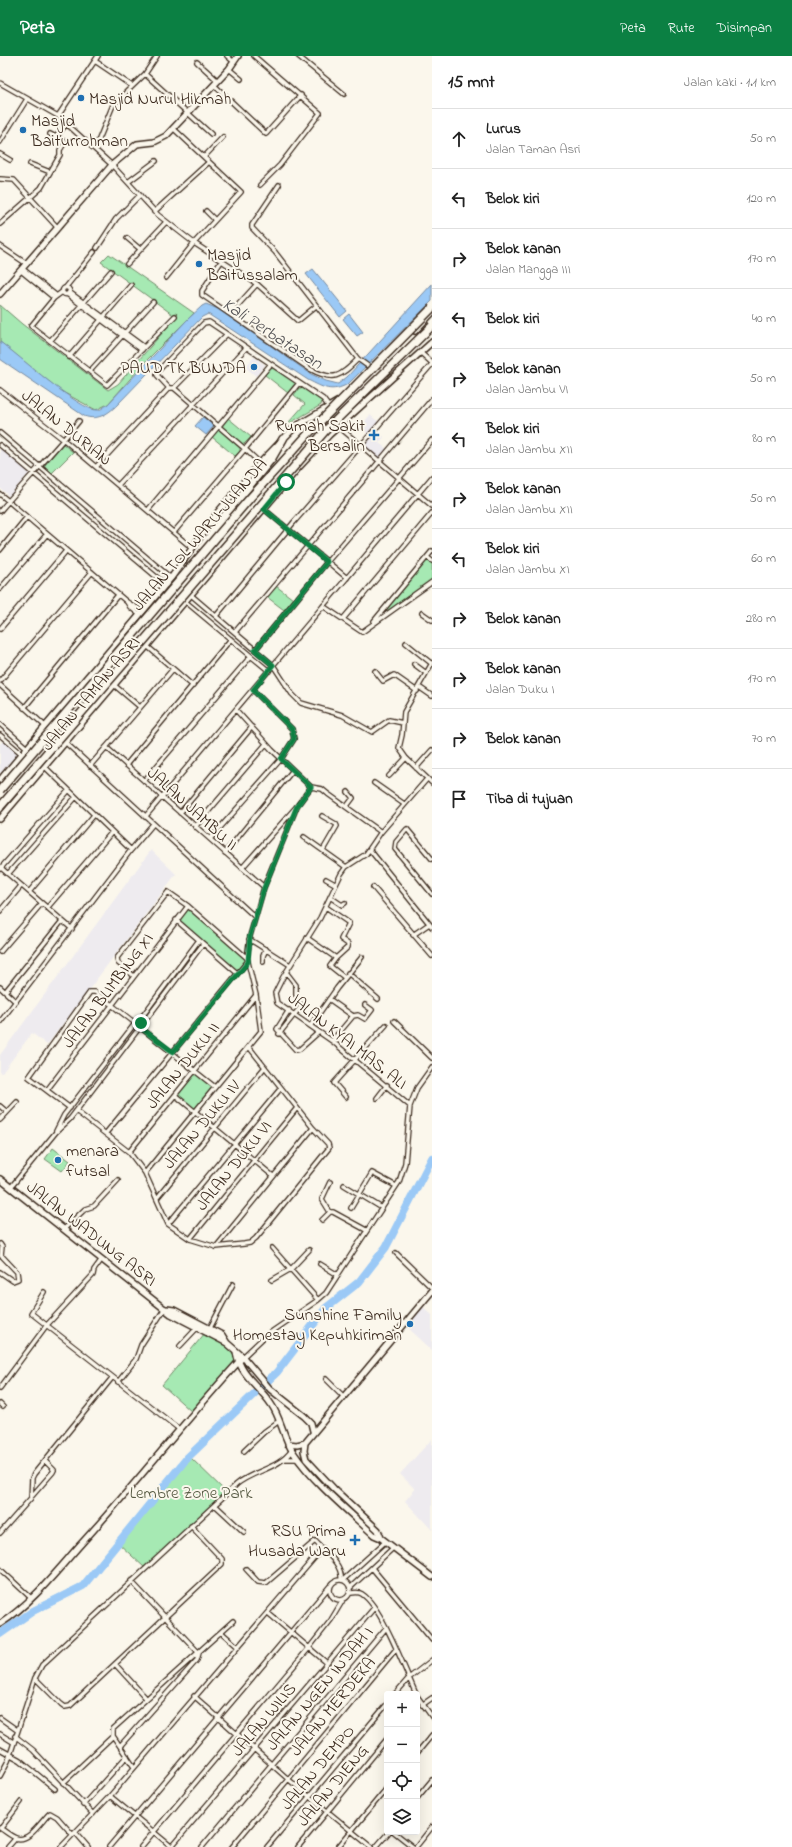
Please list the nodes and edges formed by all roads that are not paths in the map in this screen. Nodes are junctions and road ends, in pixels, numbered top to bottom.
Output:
1 (98, 56) edge
2 (157, 56) edge
3 (227, 56) edge
4 (238, 56) edge
5 (254, 56) edge
6 (298, 56) edge
7 (95, 61) junction
8 (197, 62) dead end
9 (234, 62) junction
10 (229, 69) junction
11 (145, 74) junction
12 (241, 79) dead end
13 (0, 83) edge
14 (216, 83) junction
15 (132, 86) junction
16 (344, 94) dead end
17 (301, 95) junction
18 (27, 99) junction
19 (187, 114) junction
20 (58, 116) junction
21 (67, 123) junction
22 (173, 128) junction
23 (50, 134) dead end
24 (211, 134) dead end
25 (223, 136) dead end
26 (56, 137) junction
27 (0, 142) edge
28 (94, 148) junction
29 (0, 154) edge
30 (204, 157) junction
31 (10, 160) dead end
32 (156, 161) dead end
33 (210, 162) junction
34 (30, 164) dead end
35 (112, 165) junction
36 (50, 172) junction
37 (0, 179) edge
38 (128, 182) junction
39 (260, 185) dead end
40 (279, 185) dead end
41 (140, 195) junction
42 (30, 198) junction
43 (206, 211) dead end
44 (154, 212) junction
45 (215, 220) junction
46 (166, 222) junction
47 (0, 224) edge
48 (58, 228) junction
49 (127, 238) dead end
50 (194, 243) junction
51 (0, 246) edge
52 (97, 248) dead end
53 (140, 249) junction
54 (94, 252) dead end
55 (222, 260) junction
56 (127, 264) dead end
57 (23, 268) junction
58 (111, 271) dead end
59 (166, 278) dead end
60 (257, 284) junction
61 (131, 286) dead end
62 (66, 287) junction
63 (62, 292) junction
64 (68, 293) junction
65 (0, 294) edge
66 (56, 297) junction
67 (153, 302) dead end
68 (84, 304) junction
69 (238, 305) dead end
70 (316, 306) junction
71 (432, 308) edge
72 (432, 313) edge
73 (175, 316) dead end
74 (103, 318) junction
75 (432, 326) edge
76 (124, 334) junction
77 (226, 334) junction
78 (50, 341) junction
79 (432, 342) edge
80 (246, 348) junction
81 (143, 349) junction
82 (421, 353) junction
83 (70, 357) junction
84 (359, 359) junction
85 (432, 363) edge
86 (270, 365) junction
87 (90, 371) junction
88 (374, 371) junction
89 (299, 383) junction
90 (169, 388) junction
91 (174, 388) junction
92 (0, 390) edge
93 (432, 399) edge
94 (338, 402) junction
95 (192, 405) junction
96 (329, 407) junction
97 (318, 413) junction
98 (349, 417) junction
99 (79, 421) dead end
100 (218, 427) junction
101 (337, 428) junction
102 (0, 433) edge
103 (283, 439) junction
104 (64, 440) junction
105 (432, 440) edge
106 (0, 445) edge
107 (361, 446) junction
108 (244, 449) junction
109 (380, 462) junction
110 (260, 463) junction
111 (96, 466) junction
112 (40, 467) junction
113 (33, 473) junction
114 (432, 477) edge
115 (399, 478) junction
116 (118, 485) junction
117 (0, 494) edge
118 (417, 494) junction
119 (8, 501) junction
120 (432, 506) edge
121 (264, 509) junction
122 (148, 510) junction
123 (0, 511) edge
124 (432, 513) edge
125 (27, 517) junction
126 (288, 529) junction
127 (174, 532) junction
128 (47, 534) junction
129 (308, 546) junction
130 (192, 548) junction
131 (0, 550) edge
132 (66, 551) junction
133 (432, 551) edge
134 (427, 557) junction
135 (432, 560) edge
136 (327, 562) junction
137 (92, 572) junction
138 (171, 578) junction
139 (347, 578) junction
140 (179, 580) junction
141 (432, 582) edge
142 (166, 585) junction
143 (0, 589) edge
144 (118, 595) junction
145 (191, 595) junction
146 (186, 602) junction
147 (324, 606) junction
148 (141, 613) junction
149 (422, 613) dead end
150 (216, 616) junction
151 (343, 619) junction
152 (432, 620) edge
153 (374, 622) junction
154 (0, 629) edge
155 (235, 632) junction
156 (231, 639) junction
157 (406, 643) dead end
158 (147, 646) junction
159 (255, 650) junction
160 (251, 656) junction
161 (414, 664) dead end
162 (432, 664) edge
163 (273, 665) junction
164 (173, 669) junction
165 (269, 671) junction
166 (375, 671) dead end
167 (426, 673) junction
168 (0, 681) edge
169 (114, 684) junction
170 (0, 685) edge
171 (192, 686) junction
172 (418, 689) junction
173 (253, 690) junction
174 (432, 696) edge
175 (140, 707) junction
176 (24, 708) junction
177 (236, 710) junction
178 (403, 723) junction
179 (0, 724) edge
180 (46, 726) junction
181 (252, 727) junction
182 (0, 735) edge
183 (66, 742) junction
184 (266, 744) junction
185 (106, 747) junction
186 (27, 748) junction
187 (432, 750) edge
188 (22, 754) junction
189 (406, 758) junction
190 (281, 759) junction
191 (126, 765) junction
192 (90, 766) junction
193 (45, 767) junction
194 (416, 768) junction
195 (293, 770) junction
196 (389, 776) dead end
197 (427, 779) junction
198 (0, 780) edge
199 (144, 782) junction
200 (374, 783) dead end
201 (432, 783) edge
202 (311, 787) junction
203 (0, 790) edge
204 (69, 790) junction
205 (348, 792) dead end
206 (76, 797) junction
207 (162, 797) junction
208 (404, 804) junction
209 (297, 806) junction
210 (347, 806) junction
211 (0, 807) edge
212 (180, 813) junction
213 (94, 815) junction
214 (322, 816) dead end
215 (145, 817) junction
216 (0, 819) edge
217 (153, 824) junction
218 (195, 826) junction
219 (112, 832) junction
220 (381, 832) junction
221 (304, 837) dead end
222 (210, 839) junction
223 (131, 850) junction
224 (323, 850) junction
225 (370, 850) junction
226 (225, 853) junction
227 (432, 859) edge
228 (346, 867) junction
229 (0, 868) edge
230 (242, 868) junction
231 (8, 874) junction
232 (326, 879) dead end
233 (335, 884) junction
234 (21, 886) junction
235 (373, 887) dead end
236 (264, 888) junction
237 (29, 892) junction
238 (432, 894) edge
239 (330, 897) junction
240 (42, 903) junction
241 (346, 903) dead end
242 (188, 906) junction
243 (326, 906) junction
244 (47, 908) junction
245 (0, 911) edge
246 (255, 918) junction
247 (176, 920) junction
248 (62, 921) junction
249 (429, 924) junction
250 (432, 927) edge
251 (72, 929) junction
252 (413, 935) junction
253 (250, 936) junction
254 (307, 938) junction
255 (199, 940) junction
256 (203, 944) junction
257 (266, 949) junction
258 (0, 952) edge
259 (432, 956) edge
260 (362, 957) dead end
261 (336, 958) junction
262 (247, 960) junction
263 (263, 962) dead end
264 (290, 965) junction
265 (286, 972) junction
266 (348, 973) junction
267 (237, 974) junction
268 (134, 976) junction
269 (345, 978) junction
270 (0, 987) edge
271 (5, 992) junction
272 (256, 995) junction
273 (296, 995) dead end
274 (329, 999) junction
275 (378, 999) dead end
276 (16, 1002) junction
277 (111, 1005) junction
278 (302, 1005) dead end
279 (365, 1005) dead end
280 (288, 1010) junction
281 (295, 1014) junction
282 (353, 1016) junction
283 (394, 1021) dead end
284 (0, 1022) edge
285 (135, 1024) junction
286 (311, 1025) junction
287 (386, 1025) dead end
288 (141, 1026) junction
289 (137, 1031) junction
290 (319, 1032) junction
291 (279, 1034) junction
292 (332, 1041) junction
293 (249, 1047) junction
294 (173, 1052) junction
295 (432, 1058) edge
296 (356, 1060) junction
297 (265, 1067) junction
298 (432, 1067) edge
299 (195, 1070) junction
300 (387, 1085) junction
301 (215, 1087) junction
302 (281, 1088) junction
303 (47, 1090) junction
304 (175, 1095) junction
305 (346, 1097) dead end
306 (377, 1098) dead end
307 (17, 1102) dead end
308 (0, 1106) edge
309 (410, 1106) junction
310 (70, 1108) junction
311 (297, 1108) junction
312 (76, 1111) junction
313 (7, 1112) junction
314 (195, 1112) junction
315 (0, 1120) edge
316 (313, 1128) junction
317 (215, 1129) junction
318 (56, 1132) junction
319 (106, 1133) junction
320 (234, 1144) junction
321 (129, 1152) junction
322 (254, 1160) junction
323 (145, 1173) junction
324 (273, 1176) junction
325 (0, 1179) edge
326 (118, 1180) dead end
327 (330, 1182) dead end
328 (344, 1185) dead end
329 (396, 1186) junction
330 (11, 1187) junction
331 (359, 1194) junction
332 (157, 1198) junction
333 (351, 1208) dead end
334 (382, 1208) junction
335 (330, 1212) junction
336 (322, 1220) dead end
337 (168, 1224) junction
338 (64, 1229) junction
339 (366, 1230) junction
340 (190, 1239) junction
341 (0, 1244) edge
342 (216, 1247) junction
343 (272, 1248) dead end
344 (309, 1250) dead end
345 (396, 1253) dead end
346 (1, 1256) edge
347 (102, 1259) junction
348 (320, 1264) dead end
349 (291, 1269) junction
350 (0, 1272) edge
351 (338, 1275) junction
352 (272, 1280) dead end
353 (233, 1284) dead end
354 (432, 1289) edge
355 (44, 1292) dead end
356 (318, 1300) junction
357 (166, 1308) junction
358 (46, 1326) junction
359 (197, 1328) junction
360 (210, 1328) junction
361 (227, 1343) junction
362 (180, 1346) dead end
363 (236, 1352) junction
364 (243, 1357) junction
365 (238, 1363) junction
366 (112, 1378) junction
367 (326, 1379) dead end
368 (118, 1382) junction
369 (0, 1388) edge
370 (343, 1396) junction
371 (280, 1398) junction
372 (272, 1405) junction
373 (278, 1421) junction
374 (311, 1423) junction
375 (320, 1423) junction
376 (178, 1428) junction
377 (314, 1431) junction
378 (305, 1443) junction
379 (288, 1444) junction
380 (292, 1450) junction
381 (244, 1451) dead end
382 (285, 1459) junction
383 (298, 1459) junction
384 (45, 1461) junction
385 (32, 1496) junction
386 (215, 1504) junction
387 (191, 1526) junction
388 (244, 1532) dead end
389 (0, 1533) edge
390 (383, 1540) junction
391 (393, 1548) junction
392 (322, 1549) junction
393 (372, 1568) junction
394 (0, 1569) edge
395 (246, 1569) dead end
396 (432, 1577) edge
397 (342, 1580) junction
398 (131, 1581) junction
399 (330, 1586) junction
400 (350, 1588) junction
401 (350, 1593) junction
402 (29, 1597) junction
403 (343, 1600) junction
404 (374, 1608) junction
405 (268, 1613) junction
406 (164, 1616) junction
407 (233, 1621) dead end
408 (0, 1624) edge
409 (386, 1628) junction
410 (221, 1632) junction
411 (291, 1633) junction
412 (432, 1640) edge
413 (238, 1647) junction
414 (309, 1648) junction
415 (396, 1649) junction
416 (199, 1653) junction
417 (432, 1660) edge
418 (327, 1663) junction
419 (114, 1664) junction
420 (35, 1678) junction
421 (409, 1678) junction
422 (398, 1691) edge
423 (415, 1691) edge
424 (194, 1696) junction
425 (146, 1698) junction
426 (432, 1698) edge
427 (422, 1706) joint
428 (384, 1708) edge
429 (218, 1717) junction
430 (432, 1717) edge
431 (0, 1718) edge
432 (17, 1730) junction
433 (237, 1732) junction
434 (0, 1734) edge
435 (432, 1735) edge
436 (15, 1736) junction
437 (113, 1736) junction
438 (13, 1742) junction
439 (384, 1743) edge
440 (120, 1746) junction
441 (256, 1748) junction
442 (0, 1749) edge
443 (420, 1749) edge
444 (10, 1754) junction
445 (127, 1756) junction
446 (272, 1764) junction
447 (134, 1767) junction
448 (0, 1776) edge
449 (288, 1779) junction
450 (432, 1780) edge
451 (63, 1783) junction
452 (55, 1789) dead end
453 (384, 1792) edge
454 (420, 1794) edge
455 (110, 1796) junction
456 (309, 1796) junction
457 (21, 1802) dead end
458 (83, 1805) junction
459 (326, 1811) junction
460 (93, 1814) junction
461 (135, 1817) junction
462 (432, 1827) edge
463 (0, 1828) edge
464 (351, 1831) junction
465 (73, 1833) junction
466 (153, 1833) junction
467 (386, 1835) edge
468 (398, 1835) edge
469 (16, 1838) junction
470 (8, 1847) edge
471 (61, 1847) edge
472 (88, 1847) edge
473 (109, 1847) edge
474 (141, 1847) edge
475 (171, 1847) edge
476 (202, 1847) edge
477 (232, 1847) edge
478 (267, 1847) edge
479 (298, 1847) edge
480 (338, 1847) edge
481 (371, 1847) edge
482 (376, 1847) edge
483 (413, 1847) edge
484 (416, 1847) edge

1 - 7 street
2 - 11 street
3 - 9 street
4 - 9 main road
5 - 17 street
6 - 16 street
7 - 15 street
7 - 20 street
8 - 14 street
9 - 10 main road
10 - 12 street
10 - 14 main road
11 - 15 street
11 - 19 street
13 - 18 street
14 - 17 street
14 - 19 main road
15 - 28 street
17 - 39 street
18 - 20 street
18 - 27 street
19 - 22 main road
19 - 24 street
20 - 21 street
21 - 26 street
21 - 28 street
22 - 30 street
22 - 35 main road
23 - 26 street
25 - 30 street
26 - 36 street
28 - 35 street
29 - 31 street
30 - 33 street
32 - 38 street
33 - 44 street
33 - 45 street
34 - 36 street
35 - 38 street
35 - 48 main road
36 - 42 street
37 - 42 street
38 - 41 street
40 - 70 street
41 - 44 street
41 - 52 street
42 - 47 street
42 - 48 street
43 - 45 street
44 - 46 street
45 - 50 street
46 - 50 street
46 - 53 street
48 - 57 main road
49 - 53 street
50 - 55 street
50 - 59 street
51 - 57 street
53 - 56 street
54 - 62 street
55 - 60 street
55 - 84 street
57 - 65 main road
57 - 66 street
58 - 68 street
60 - 69 street
60 - 70 street
61 - 74 street
62 - 63 street
62 - 64 street
63 - 64 street
63 - 66 street
64 - 68 street
66 - 78 street
67 - 76 street
68 - 74 street
68 - 78 street
70 - 84 street
71 - 140 highway, JALAN TOL WARU–JUANDA, bridge
72 - 88 main road
73 - 81 street
74 - 76 street
74 - 83 street
75 - 211 highway, JALAN TOL WARU–JUANDA, bridge
76 - 81 street
76 - 87 street
77 - 80 street
77 - 90 street
77 - 91 street
78 - 83 street
79 - 82 main road, JALAN TAMAN ASRI
80 - 86 street
80 - 95 street, JALAN DURIAN
81 - 87 street
82 - 85 street
82 - 98 main road, JALAN TAMAN ASRI
83 - 87 street
84 - 88 street
85 - 107 street
86 - 89 street
86 - 100 street
88 - 94 main road
89 - 96 street
89 - 108 street
90 - 91 street
90 - 111 street
91 - 95 street
92 - 104 street, JALAN DURIAN
93 - 109 street
94 - 96 main road
94 - 98 main road
95 - 100 street
95 - 116 street, JALAN DURIAN
96 - 97 main road
97 - 101 main road
97 - 103 main road
98 - 101 main road, JALAN TAMAN ASRI
99 - 104 street
100 - 108 street
100 - 122 street
101 - 107 street
101 - 121 main road, JALAN TAMAN ASRI
102 - 112 street
103 - 110 main road
103 - 140 highway, bridge
104 - 111 street, JALAN DURIAN
104 - 112 street
105 - 115 street
106 - 113 street
107 - 109 street
107 - 126 street
108 - 110 street
108 - 127 street
109 - 115 street
109 - 129 street
110 - 130 main road
111 - 116 street, JALAN DURIAN
112 - 113 street
112 - 138 street
113 - 119 street
113 - 142 street
114 - 118 street
115 - 118 street
115 - 136 street
116 - 122 street, JALAN DURIAN
117 - 119 street
118 - 120 street
118 - 139 street
119 - 123 street
119 - 125 street
121 - 126 street
121 - 145 main road, JALAN TAMAN ASRI
122 - 127 street, JALAN DURIAN
124 - 151 street
125 - 128 street
125 - 131 street
126 - 129 street
126 - 150 street
127 - 130 street, JALAN DURIAN
128 - 132 street
128 - 143 street
129 - 136 street
129 - 155 street
130 - 138 main road
132 - 137 street
132 - 154 street
133 - 134 street
134 - 135 street
134 - 153 street
136 - 139 street
136 - 159 street
137 - 144 street
137 - 168 street
138 - 142 main road
139 - 147 street
140 - 203 highway, JALAN TOL WARU–JUANDA, bridge
141 - 153 street
142 - 148 main road
144 - 148 street
144 - 176 street
145 - 146 main road, JALAN TAMAN ASRI
145 - 150 street
146 - 156 street
146 - 158 main road, JALAN TAMAN ASRI
147 - 151 street
147 - 163 street
148 - 180 main road
149 - 152 street
150 - 155 street
151 - 153 street
155 - 159 street
156 - 160 street
156 - 171 street
157 - 162 street
158 - 164 street
158 - 169 main road, JALAN TAMAN ASRI
159 - 163 street
160 - 165 street
160 - 199 street
161 - 167 street
162 - 167 street
163 - 165 street
163 - 178 street
164 - 171 street
164 - 175 street
165 - 173 street
166 - 172 street
167 - 172 street
169 - 175 street
169 - 183 main road, JALAN TAMAN ASRI
170 - 176 street
171 - 191 street
172 - 174 street
172 - 178 street
173 - 177 street
173 - 190 street
175 - 185 street
176 - 180 street
177 - 181 street
177 - 207 street
178 - 189 street
179 - 186 street
180 - 186 main road
181 - 184 street
181 - 212 street
182 - 188 street
183 - 192 street
183 - 193 main road, JALAN TAMAN ASRI
184 - 190 street
184 - 218 street
185 - 191 street, JALAN JAMBU II
185 - 192 street
186 - 188 main road
187 - 194 street
188 - 198 main road
189 - 194 street
189 - 196 street
190 - 195 street
190 - 222 street
191 - 199 street, JALAN JAMBU II
192 - 215 street
193 - 204 street
193 - 216 main road, JALAN TAMAN ASRI
194 - 197 street
195 - 202 street
195 - 226 street
197 - 201 street
197 - 208 street, JALAN KYAI MAS. ALI
199 - 207 street, JALAN JAMBU II
200 - 208 street
202 - 209 street
202 - 210 street
204 - 206 street
204 - 229 street
205 - 210 street
206 - 213 street
206 - 231 street
207 - 212 street, JALAN JAMBU II
207 - 215 street
208 - 220 street, JALAN KYAI MAS. ALI
209 - 230 street
209 - 236 street
210 - 220 street
212 - 218 street, JALAN JAMBU II
213 - 219 street
213 - 237 street
214 - 224 street
215 - 217 street
217 - 223 street
217 - 246 street
218 - 222 street, JALAN JAMBU II
219 - 223 street
219 - 244 street
220 - 225 street, JALAN KYAI MAS. ALI
221 - 224 street
222 - 226 street, JALAN JAMBU II
223 - 251 street
224 - 228 street
225 - 228 street, JALAN KYAI MAS. ALI
225 - 249 street
226 - 230 street, JALAN JAMBU II
227 - 238 street
228 - 233 street, JALAN KYAI MAS. ALI
229 - 231 street
230 - 236 street, JALAN JAMBU II
231 - 234 street
232 - 233 street
233 - 239 street, JALAN KYAI MAS. ALI
234 - 237 street
234 - 245 street
235 - 252 street
236 - 246 street
237 - 240 street
239 - 241 street
239 - 243 street, JALAN KYAI MAS. ALI
240 - 244 street
240 - 258 street
242 - 247 street, JALAN BLIMBING XI
242 - 262 street
242 - 268 street
243 - 254 street, JALAN KYAI MAS. ALI
243 - 261 street
244 - 248 street
246 - 253 street
247 - 255 street
247 - 268 street, JALAN BLIMBING XI
248 - 251 street
248 - 271 street
249 - 250 street
249 - 252 street
251 - 276 street
252 - 259 street
253 - 257 street
253 - 262 street
254 - 261 street
254 - 264 street, JALAN KYAI MAS. ALI
255 - 256 street
255 - 285 street
256 - 267 street
256 - 288 street
257 - 263 street
257 - 264 street
260 - 266 street
261 - 269 street
262 - 267 street
262 - 272 street
264 - 265 street, JALAN KYAI MAS. ALI
265 - 273 street
265 - 280 street, JALAN KYAI MAS. ALI
266 - 269 street
266 - 275 street
267 - 294 street
268 - 277 street, JALAN BLIMBING XI
269 - 274 street
270 - 271 street
271 - 276 street
272 - 293 street
272 - 299 street, JALAN DUKU II
274 - 282 street
274 - 286 street
276 - 284 street
277 - 285 street
277 - 303 street, JALAN BLIMBING XI
277 - 303 street
278 - 281 street
279 - 282 street
280 - 281 street, JALAN KYAI MAS. ALI
280 - 291 street
281 - 286 street, JALAN KYAI MAS. ALI
281 - 291 street
282 - 292 street
283 - 295 street
285 - 288 street
285 - 289 street
285 - 310 street
286 - 290 street, JALAN KYAI MAS. ALI
287 - 296 street
288 - 289 street
288 - 294 street
289 - 312 street
290 - 291 street
290 - 292 street, JALAN KYAI MAS. ALI
292 - 296 street, JALAN KYAI MAS. ALI
293 - 297 street
293 - 301 street
294 - 299 street
294 - 319 street
296 - 300 street, JALAN KYAI MAS. ALI
296 - 305 street
297 - 302 street
297 - 317 street, JALAN DUKU IV
298 - 309 street
299 - 301 street
299 - 304 street, JALAN DUKU II
300 - 306 street
300 - 309 street, JALAN KYAI MAS. ALI
301 - 314 street
302 - 311 street
302 - 320 street
303 - 310 street
304 - 314 street
304 - 321 street, JALAN DUKU II
307 - 313 street
308 - 313 street
309 - 329 street
310 - 318 street
311 - 316 street
311 - 322 street, JALAN DUKU VI
312 - 318 street
312 - 319 street
313 - 315 street
314 - 317 street
314 - 323 street
316 - 324 street
316 - 342 street
317 - 320 street
317 - 332 street, JALAN DUKU IV
318 - 330 street
319 - 321 street
320 - 322 street
320 - 337 street
321 - 323 street
322 - 324 street
322 - 340 street, JALAN DUKU VI
323 - 332 street
324 - 342 street
325 - 330 main road, JALAN WADUNG ASRI
326 - 338 street
327 - 335 street
328 - 331 street
329 - 331 street
329 - 334 street
330 - 338 main road, JALAN WADUNG ASRI
331 - 333 street
331 - 334 street
332 - 337 street
334 - 339 street
335 - 336 street
335 - 339 street
337 - 340 street
338 - 347 main road, JALAN WADUNG ASRI
339 - 351 street
340 - 342 street
341 - 346 street
343 - 349 street
344 - 349 street
345 - 354 street
346 - 350 street
347 - 357 main road, JALAN WADUNG ASRI
347 - 358 street
348 - 351 street
349 - 352 street
349 - 356 street
351 - 356 street
353 - 360 street
354 - 370 main road
355 - 358 street
356 - 364 street
357 - 359 main road, JALAN WADUNG ASRI
357 - 360 main road, JALAN WADUNG ASRI
357 - 368 street
358 - 366 street
358 - 369 street
359 - 361 main road, JALAN WADUNG ASRI
359 - 362 street
360 - 361 main road, JALAN WADUNG ASRI
361 - 363 main road, JALAN WADUNG ASRI
363 - 364 main road, JALAN WADUNG ASRI
363 - 365 main road
364 - 365 main road
364 - 371 main road, JALAN WADUNG ASRI
365 - 372 main road
365 - 376 main road
366 - 368 street
366 - 384 street
367 - 370 street
368 - 376 street
370 - 375 main road
371 - 372 main road
371 - 374 main road, JALAN WADUNG ASRI
372 - 373 main road
373 - 379 main road
373 - 381 street
374 - 375 main road
374 - 377 main road
375 - 377 main road
376 - 402 main road
377 - 378 main road
378 - 379 main road
378 - 390 main road
379 - 380 main road
380 - 382 street
380 - 383 main road
382 - 383 street
382 - 386 street
383 - 390 main road
384 - 385 street
384 - 385 street
385 - 389 street
386 - 387 street
386 - 388 street
387 - 398 street
387 - 406 street
390 - 391 main road
390 - 397 street
391 - 393 street
391 - 396 main road
392 - 395 street
392 - 397 street
392 - 405 street
393 - 400 street
393 - 412 street
394 - 402 street
397 - 399 street
397 - 400 street
398 - 406 street
398 - 420 street
399 - 403 street
399 - 411 street
400 - 401 street
401 - 403 street
401 - 404 street
402 - 408 main road
403 - 414 street
404 - 409 street
404 - 418 street, JALAN WILIS
405 - 411 street
405 - 413 street
406 - 416 street
406 - 419 street
407 - 410 street
409 - 415 street
409 - 446 street, JALAN NGEN INDAH I
410 - 413 street
410 - 416 street
411 - 414 street
411 - 429 street
413 - 424 street
414 - 418 street
414 - 433 street
415 - 421 street
415 - 449 street, JALAN MERDEKA
416 - 425 street
416 - 440 street
417 - 421 street
418 - 441 street, JALAN WILIS
419 - 420 street
419 - 425 street
420 - 432 street
421 - 422 street
421 - 423 street
424 - 429 street
424 - 447 street
425 - 437 street
426 - 427 street
427 - 430 street
428 - 456 street, JALAN DEMPO
429 - 433 street
429 - 461 street
431 - 432 street
432 - 436 street
433 - 441 street
433 - 466 street
434 - 438 street
435 - 443 street
436 - 438 street
436 - 451 street
437 - 440 street
437 - 451 street
438 - 444 street
439 - 459 street, JALAN DIENG
440 - 445 street
441 - 446 street
441 - 475 street, JALAN WILIS
442 - 444 street
444 - 448 street
444 - 452 street
445 - 447 street
445 - 458 street
446 - 449 street
446 - 476 street, JALAN NGEN INDAH I
447 - 455 street
449 - 456 street
449 - 477 street, JALAN MERDEKA
450 - 454 street
451 - 458 street
453 - 464 street
455 - 460 street
455 - 461 street
456 - 459 street
456 - 478 street, JALAN DEMPO
457 - 463 street
458 - 460 street
459 - 464 street
459 - 479 street, JALAN DIENG
460 - 465 street
461 - 466 street
461 - 473 street
462 - 484 street
463 - 469 street
464 - 480 street
464 - 481 street
465 - 469 street
465 - 471 street
465 - 472 street
466 - 474 street
466 - 475 street
467 - 482 street
468 - 483 street
469 - 470 street

